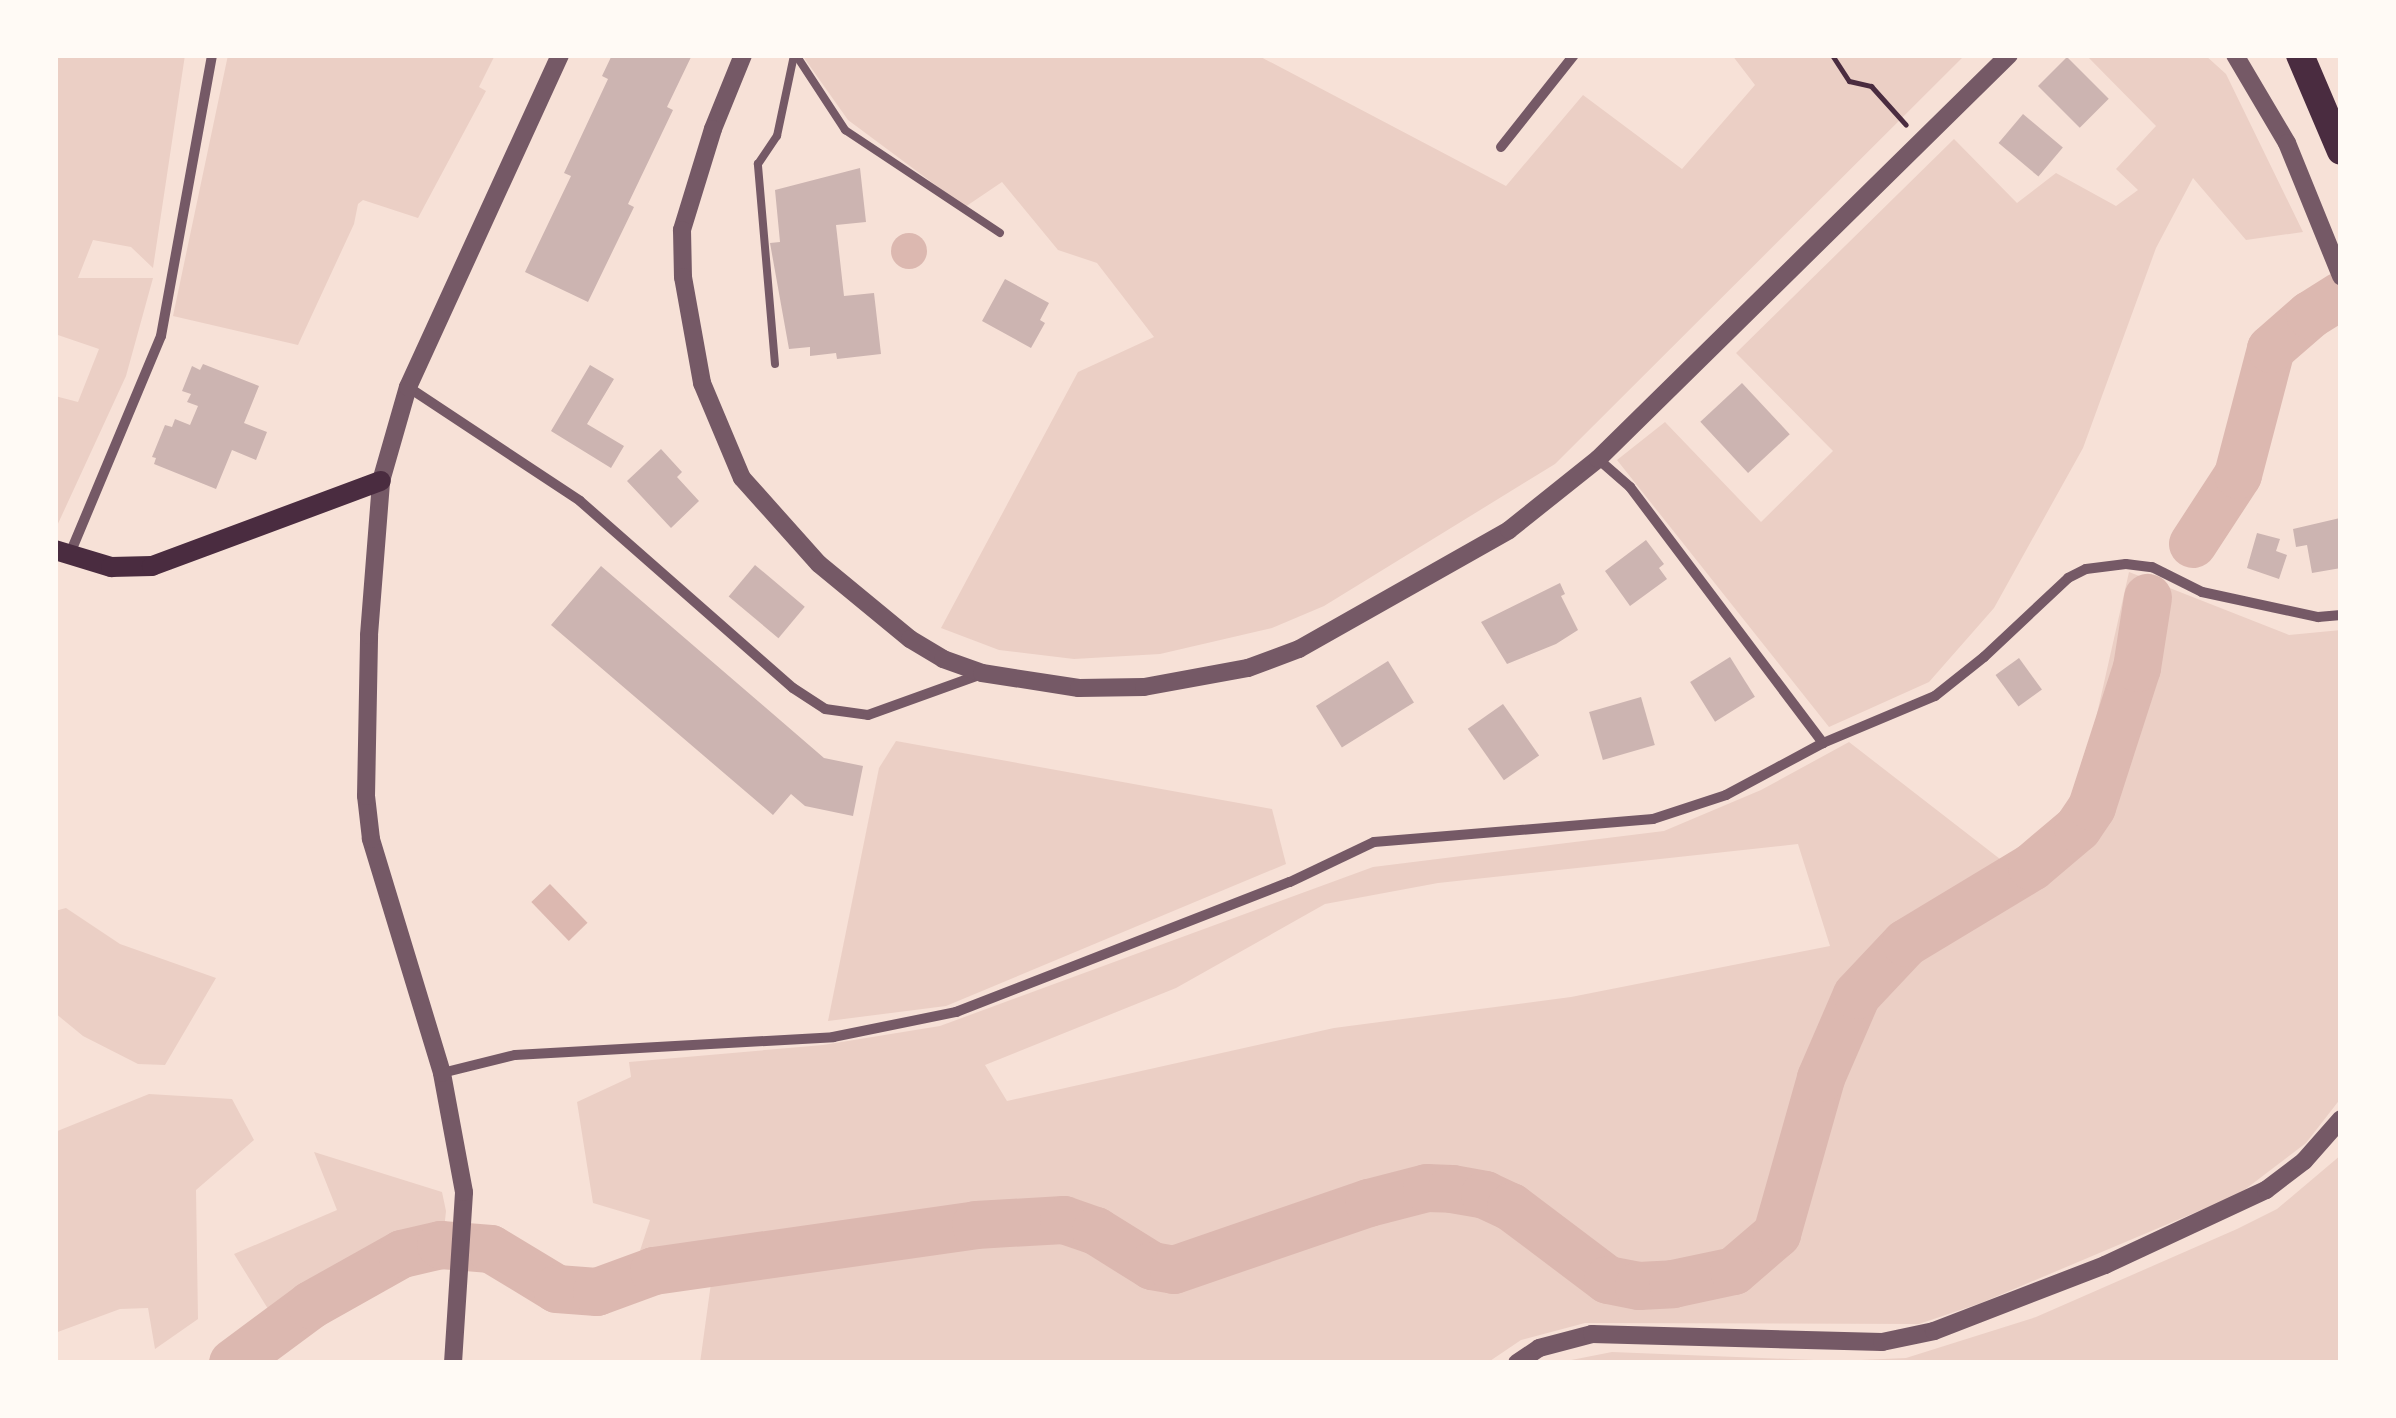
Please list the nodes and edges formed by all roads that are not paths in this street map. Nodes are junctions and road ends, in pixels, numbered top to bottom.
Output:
1 (212, 55) edge
2 (560, 55) edge
3 (742, 55) edge
4 (795, 55) edge
5 (1574, 55) edge
6 (2009, 55) edge
7 (2235, 55) edge
8 (2300, 55) edge
9 (1501, 147) dead end
10 (2341, 151) edge
11 (1000, 233) dead end
12 (2341, 276) edge
13 (775, 364) dead end
14 (408, 387) junction
15 (1598, 459) junction
16 (380, 480) junction
17 (62, 553) edge
18 (2341, 615) edge
19 (982, 673) junction
20 (1823, 743) junction
21 (442, 1073) junction
22 (2341, 1119) edge
23 (453, 1363) edge
24 (1516, 1363) edge

1 - 17 street
2 - 14 street
3 - 19 street
4 - 11 lane
4 - 13 lane
5 - 9 street
6 - 15 street
7 - 12 street
8 - 10 highway
14 - 16 street
14 - 19 street
15 - 19 street
15 - 20 street
16 - 17 main road
16 - 21 street
18 - 20 street
20 - 21 street
21 - 23 street
22 - 24 street

